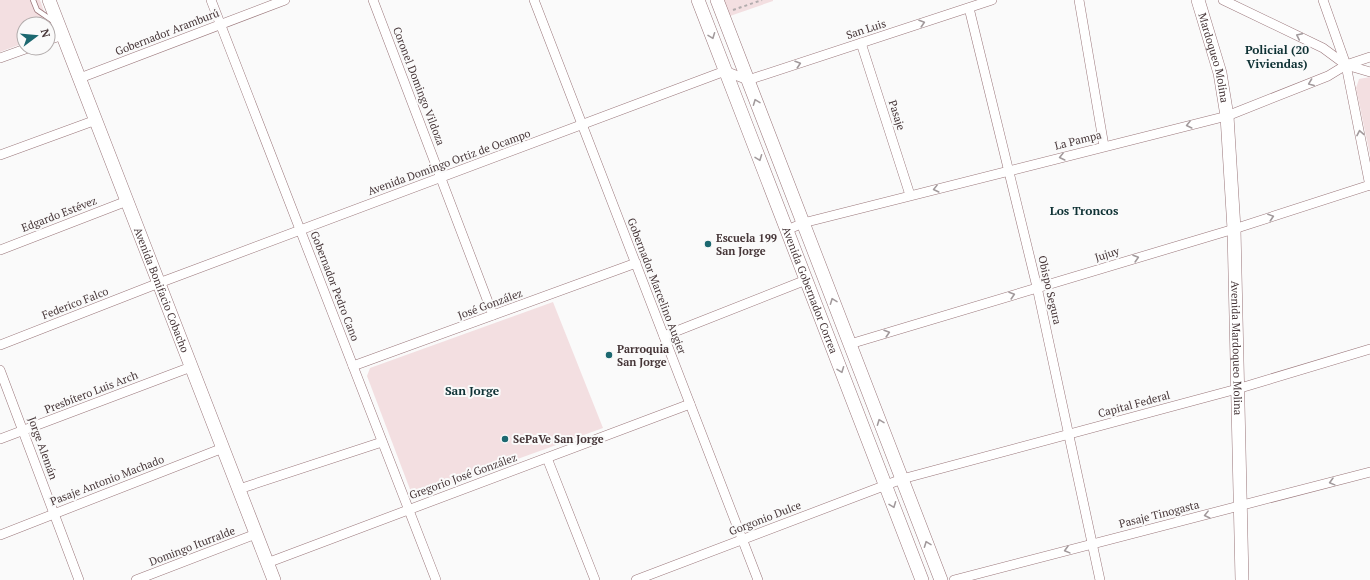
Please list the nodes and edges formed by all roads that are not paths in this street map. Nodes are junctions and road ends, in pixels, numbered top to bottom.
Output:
1 (33, 0) edge
2 (49, 0) edge
3 (211, 0) edge
4 (284, 0) edge
5 (373, 0) edge
6 (534, 0) edge
7 (698, 0) edge
8 (717, 0) edge
9 (992, 0) edge
10 (1079, 0) edge
11 (1198, 0) edge
12 (1223, 0) edge
13 (1323, 0) edge
14 (969, 8) junction
15 (221, 24) junction
16 (61, 29) junction
17 (56, 33) edge
18 (861, 43) junction
19 (16, 52) edge
20 (1370, 57) edge
21 (0, 58) edge
22 (1346, 65) junction
23 (725, 71) junction
24 (1370, 72) edge
25 (80, 78) junction
26 (748, 80) junction
27 (1227, 116) junction
28 (96, 120) junction
29 (582, 125) junction
30 (1104, 146) junction
31 (0, 155) edge
32 (1009, 170) junction
33 (441, 177) junction
34 (1370, 185) edge
35 (910, 195) junction
36 (127, 201) junction
37 (803, 223) junction
38 (1234, 229) junction
39 (300, 230) junction
40 (786, 230) junction
41 (0, 250) edge
42 (636, 263) junction
43 (806, 280) junction
44 (159, 283) junction
45 (1037, 287) junction
46 (493, 315) junction
47 (664, 336) junction
48 (850, 344) junction
49 (0, 345) edge
50 (1370, 349) edge
51 (353, 366) junction
52 (191, 367) junction
53 (0, 370) edge
54 (1237, 390) junction
55 (690, 404) junction
56 (23, 430) junction
57 (1069, 434) junction
58 (0, 439) edge
59 (382, 442) junction
60 (223, 448) junction
61 (547, 458) junction
62 (1370, 472) edge
63 (902, 479) junction
64 (885, 485) junction
65 (239, 489) junction
66 (1240, 507) junction
67 (408, 510) junction
68 (54, 514) junction
69 (256, 534) junction
70 (0, 535) edge
71 (742, 540) junction
72 (1092, 543) junction
73 (267, 562) junction
74 (79, 580) edge
75 (136, 580) edge
76 (274, 580) edge
77 (436, 580) edge
78 (595, 580) edge
79 (636, 580) edge
80 (758, 580) edge
81 (922, 580) edge
82 (941, 580) edge
83 (954, 580) edge
84 (1100, 580) edge
85 (1242, 580) edge

1 - 16 lane
2 - 16 main road, Avenida Bonifacio Cobacho
3 - 15 street, Gobernador Pedro Cano
4 - 15 street, Gobernador Aramburú
5 - 33 street, Coronel Domingo Vildoza
6 - 29 street, Gobernador Marcelino Augier
7 -> 23 main road, Avenida Gobernador Correa
8 - 26 main road, Avenida Gobernador Correa
9 - 14 street, San Luis
10 - 30 street
11 - 27 main road, Mardoqueo Molina
22 -> 12 street
13 - 22 street
18 -> 14 street, San Luis
14 - 32 street, Obispo Segura
15 - 25 street, Gobernador Aramburú
15 - 39 street, Gobernador Pedro Cano
16 - 17 street
16 - 25 main road, Avenida Bonifacio Cobacho
26 -> 18 street, San Luis
18 - 35 street, Pasaje
19 - 21 street
20 - 22 street, La Pampa
22 - 24 street
22 -> 27 street, La Pampa
34 -> 22 street
23 - 26 street
23 - 29 street, Avenida Domingo Ortiz de Ocampo
23 -> 40 main road, Avenida Gobernador Correa
25 - 28 main road, Avenida Bonifacio Cobacho
37 -> 26 main road, Avenida Gobernador Correa
27 -> 30 street, La Pampa
27 - 38 main road, Avenida Mardoqueo Molina
28 - 31 street
28 - 36 main road, Avenida Bonifacio Cobacho
29 - 33 street, Avenida Domingo Ortiz de Ocampo
29 - 42 street, Gobernador Marcelino Augier
30 -> 32 street, La Pampa
32 -> 35 street, La Pampa
32 - 45 street, Obispo Segura
33 - 39 street, Avenida Domingo Ortiz de Ocampo
33 - 46 street, Coronel Domingo Vildoza
38 -> 34 street, Jujuy
35 - 37 street, La Pampa
36 - 41 street, Edgardo Estévez
36 - 44 main road, Avenida Bonifacio Cobacho
37 - 40 street, La Pampa
48 -> 37 main road, Avenida Gobernador Correa
45 -> 38 street, Jujuy
38 - 54 main road, Avenida Mardoqueo Molina
39 - 44 street, Avenida Domingo Ortiz de Ocampo
39 - 51 street, Gobernador Pedro Cano
40 - 43 main road, Avenida Gobernador Correa
42 - 46 street, José González
42 - 47 street, Gobernador Marcelino Augier
43 - 47 street
43 -> 64 main road, Avenida Gobernador Correa
44 - 49 street, Federico Falco
44 - 52 main road, Avenida Bonifacio Cobacho
48 -> 45 street, Jujuy
45 - 57 street, Obispo Segura
46 - 51 street, José González
47 - 55 street, Gobernador Marcelino Augier
63 -> 48 main road, Avenida Gobernador Correa
50 - 54 street, Capital Federal
51 - 59 street, Gobernador Pedro Cano
52 - 56 street, Presbítero Luis Arch
52 - 60 main road, Avenida Bonifacio Cobacho
53 - 56 street, Jorge Alemán
54 - 57 street, Capital Federal
54 - 66 main road, Avenida Mardoqueo Molina
55 - 61 street, Gregorio José González
55 - 71 street, Gobernador Marcelino Augier
56 - 58 street, Presbítero Luis Arch
56 - 68 street, Jorge Alemán
57 - 63 street, Capital Federal
57 - 72 street, Obispo Segura
59 - 65 street
59 - 67 street, Gobernador Pedro Cano
60 - 65 main road, Avenida Bonifacio Cobacho
60 - 68 street, Pasaje Antonio Machado
61 - 67 street, Gregorio José González
61 - 78 street
62 -> 66 street, Pasaje Tinogasta
63 - 64 street, Gorgonio Dulce
82 -> 63 main road, Avenida Gobernador Correa
64 - 71 street, Gorgonio Dulce
64 -> 81 main road, Avenida Gobernador Correa
65 - 69 main road, Avenida Bonifacio Cobacho
66 -> 72 street, Pasaje Tinogasta
66 - 85 main road, Avenida Mardoqueo Molina
67 - 73 street, Gregorio José González
67 - 77 street, Gobernador Pedro Cano
68 - 70 street, Pasaje Antonio Machado
68 - 74 street, Jorge Alemán
69 - 73 main road, Avenida Bonifacio Cobacho
69 - 75 street, Domingo Iturralde
71 - 79 street, Gorgonio Dulce
71 - 80 street, Gobernador Marcelino Augier
72 -> 83 street, Pasaje Tinogasta
72 - 84 street, Obispo Segura
73 - 76 main road, Avenida Bonifacio Cobacho

